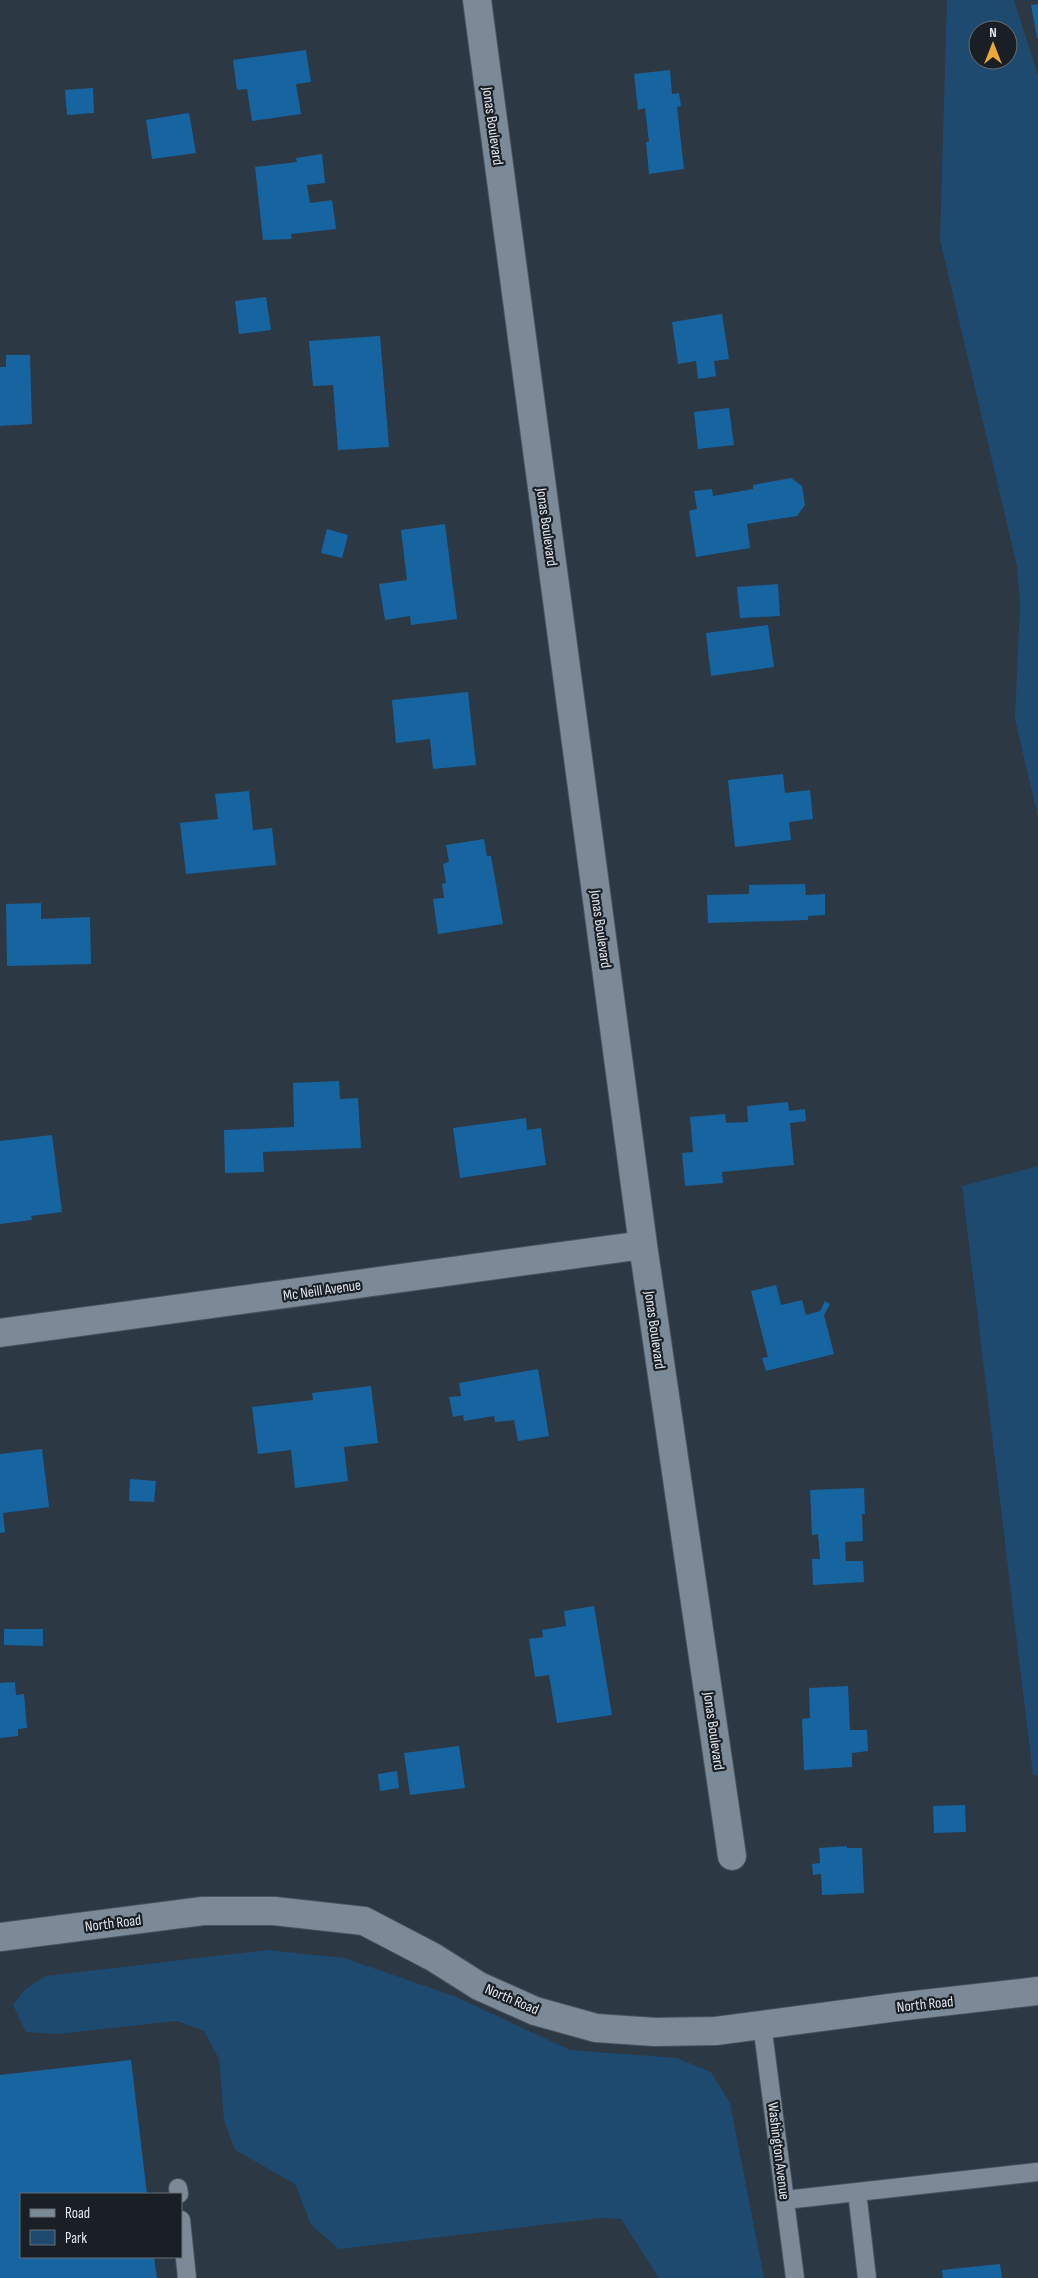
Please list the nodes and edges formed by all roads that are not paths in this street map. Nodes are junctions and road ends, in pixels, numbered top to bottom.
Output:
1 (477, 0) edge
2 (643, 1245) junction
3 (0, 1333) edge
4 (732, 1856) dead end
5 (0, 1937) edge
6 (1038, 1991) edge
7 (762, 2024) junction
8 (1037, 2172) edge
9 (857, 2192) junction
10 (785, 2200) junction
11 (182, 2230) edge
12 (187, 2278) edge
13 (795, 2278) edge
14 (867, 2278) edge

1 - 2 street, Jonas Boulevard
2 - 3 street, Mc Neill Avenue
2 - 4 street, Jonas Boulevard
5 - 7 street, North Road
6 - 7 street, North Road
7 - 10 lane, Washington Avenue
8 - 9 lane
9 - 10 lane
9 - 14 lane
10 - 13 lane, Washington Avenue
11 - 12 lane

